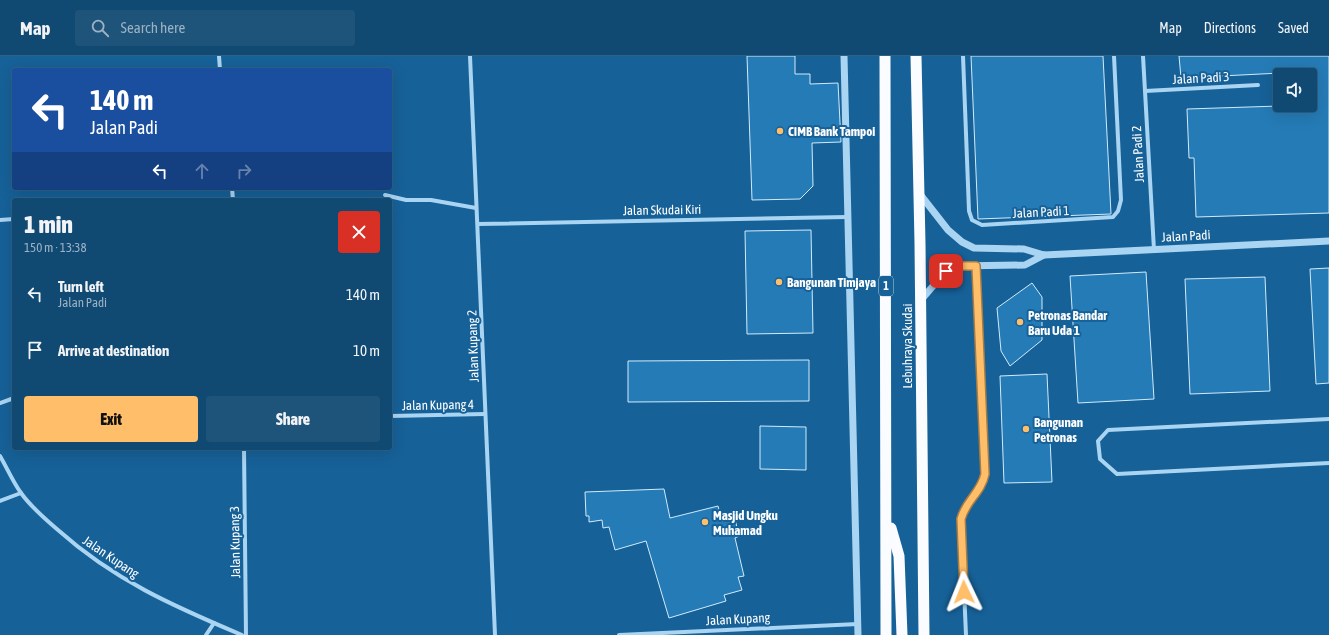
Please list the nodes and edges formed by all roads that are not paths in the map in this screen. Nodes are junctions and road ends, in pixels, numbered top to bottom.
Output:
1 (219, 56) edge
2 (470, 56) edge
3 (844, 56) edge
4 (885, 56) edge
5 (916, 56) edge
6 (963, 56) edge
7 (1114, 56) edge
8 (1143, 56) edge
9 (220, 68) edge
10 (1258, 85) dead end
11 (1145, 91) junction
12 (919, 192) junction
13 (385, 195) dead end
14 (476, 208) junction
15 (847, 217) junction
16 (12, 219) edge
17 (0, 220) edge
18 (478, 224) junction
19 (1329, 241) edge
20 (1154, 250) junction
21 (1044, 256) junction
22 (976, 266) junction
23 (920, 301) junction
24 (12, 399) edge
25 (0, 403) edge
26 (485, 414) junction
27 (392, 416) edge
28 (1329, 419) edge
29 (244, 450) edge
30 (0, 456) edge
31 (1329, 463) edge
32 (21, 493) junction
33 (0, 501) edge
34 (887, 516) junction
35 (214, 623) junction
36 (858, 624) junction
37 (652, 634) edge
38 (206, 635) edge
39 (242, 635) edge
40 (246, 635) edge
41 (495, 635) edge
42 (619, 635) edge
43 (858, 635) edge
44 (886, 635) edge
45 (902, 635) edge
46 (924, 635) edge
47 (966, 635) edge

1 - 9 street
2 - 14 street, Jalan Kupang 2
3 - 15 street
4 - 34 highway, Lebuhraya Skudai / 1
5 - 12 highway, Lebuhraya Skudai
6 - 7 street, Jalan Padi 1
8 - 11 street, Jalan Padi 2
10 - 11 street, Jalan Padi 3
11 - 20 street, Jalan Padi 2
12 - 21 street, Jalan Padi
12 - 23 highway, Lebuhraya Skudai
13 - 14 street
14 - 18 street, Jalan Kupang 2
15 - 18 street, Jalan Skudai Kiri
15 - 36 street
16 - 17 street
18 - 26 street, Jalan Kupang 2
19 - 20 street, Jalan Padi
20 - 21 street, Jalan Padi
21 - 22 street, Jalan Padi
22 - 23 street, Jalan Padi
22 - 47 street
23 - 46 highway, Lebuhraya Skudai
24 - 25 street
26 - 27 street, Jalan Kupang 4
26 - 41 street, Jalan Kupang 2
28 - 31 street
29 - 40 street, Jalan Kupang 3
30 - 32 street, Jalan Kupang
32 - 33 street
32 - 35 street, Jalan Kupang
34 - 44 highway, Lebuhraya Skudai / 1
34 - 45 highway
35 - 38 street
35 - 39 street, Jalan Kupang
36 - 37 street, Jalan Kupang
36 - 43 street
37 - 42 street, Jalan Kupang

